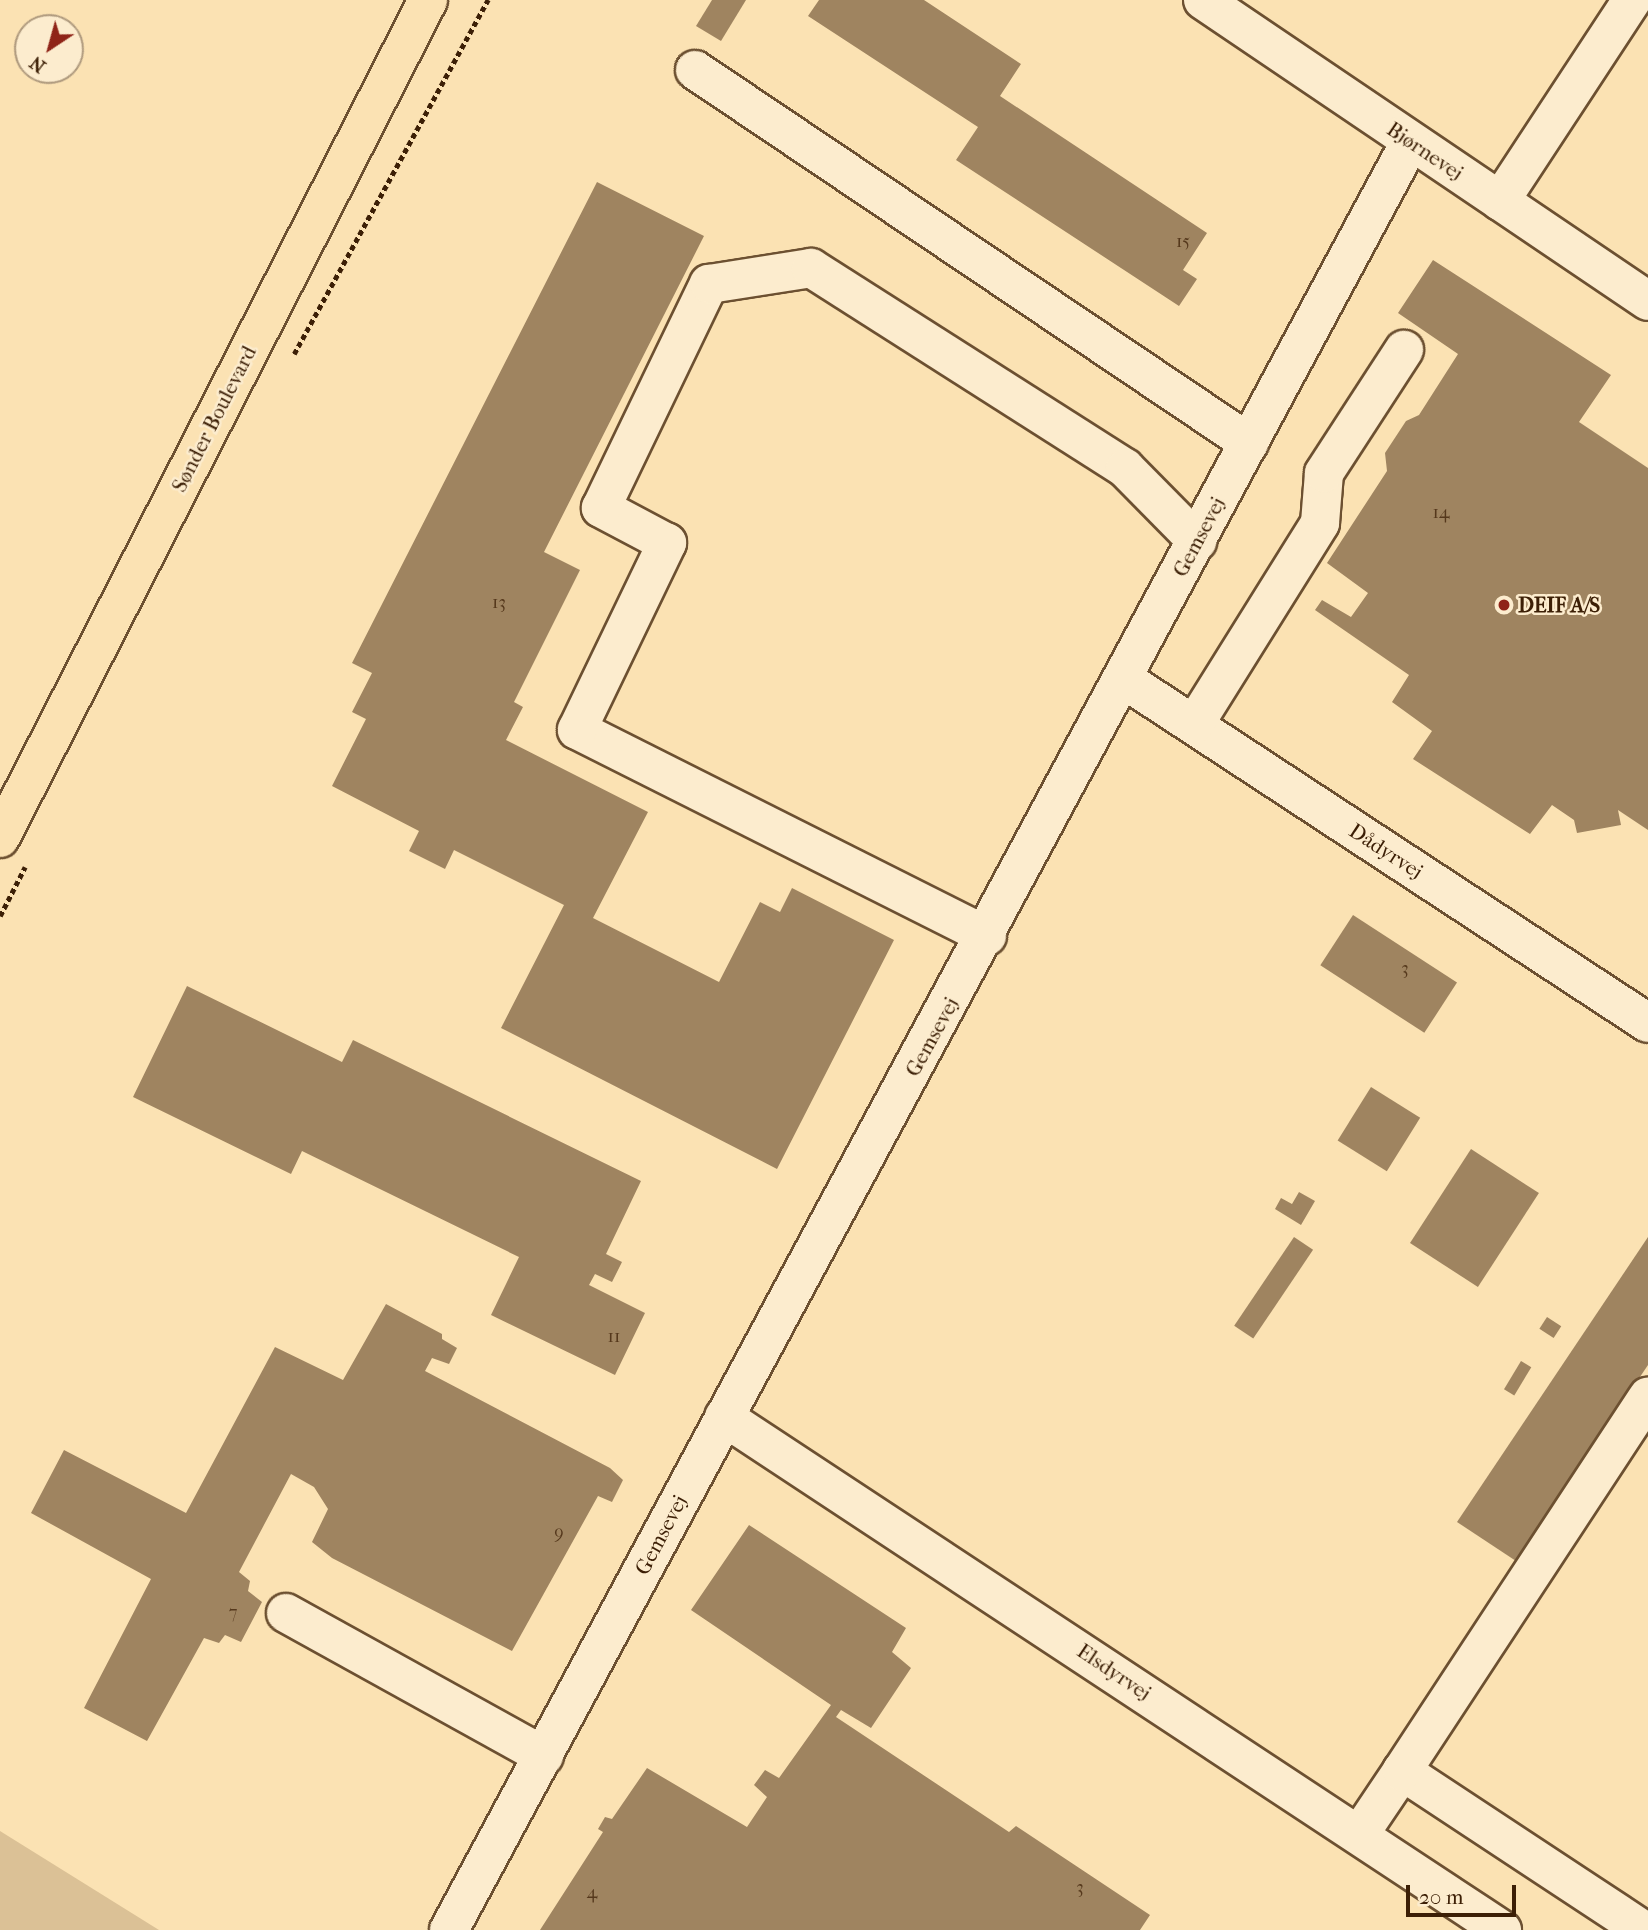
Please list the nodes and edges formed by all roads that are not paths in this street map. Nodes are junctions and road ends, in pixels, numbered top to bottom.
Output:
1 (428, 0) edge
2 (1203, 0) edge
3 (1632, 0) edge
4 (695, 70) dead end
5 (1410, 142) junction
6 (1500, 201) junction
7 (1648, 301) edge
8 (1404, 349) dead end
9 (1249, 443) junction
10 (1197, 541) junction
11 (1125, 680) junction
12 (1194, 725) junction
13 (16, 846) edge
14 (987, 936) junction
15 (1648, 1023) edge
16 (1648, 1397) edge
17 (724, 1418) junction
18 (286, 1613) dead end
19 (544, 1755) junction
20 (1402, 1770) junction
21 (1359, 1835) junction
22 (449, 1930) edge
23 (1502, 1930) edge
24 (1643, 1930) edge

1 - 13 main road, Sønder Boulevard
2 - 5 street, Bjørnevej
3 - 6 street
4 - 9 street
5 - 6 street, Bjørnevej
5 - 9 street, Gemsevej
6 - 7 street, Bjørnevej
8 - 12 street
9 - 10 street, Gemsevej
10 - 11 street, Gemsevej
10 - 14 street
11 - 12 street, Dådyrvej
11 - 14 street, Gemsevej
12 - 15 street, Dådyrvej
14 - 17 street, Gemsevej
16 - 20 street
17 - 19 street, Gemsevej
17 - 21 street, Elsdyrvej
18 - 19 street
19 - 22 street, Gemsevej
20 - 21 street
20 - 24 street
21 - 23 street, Elsdyrvej

